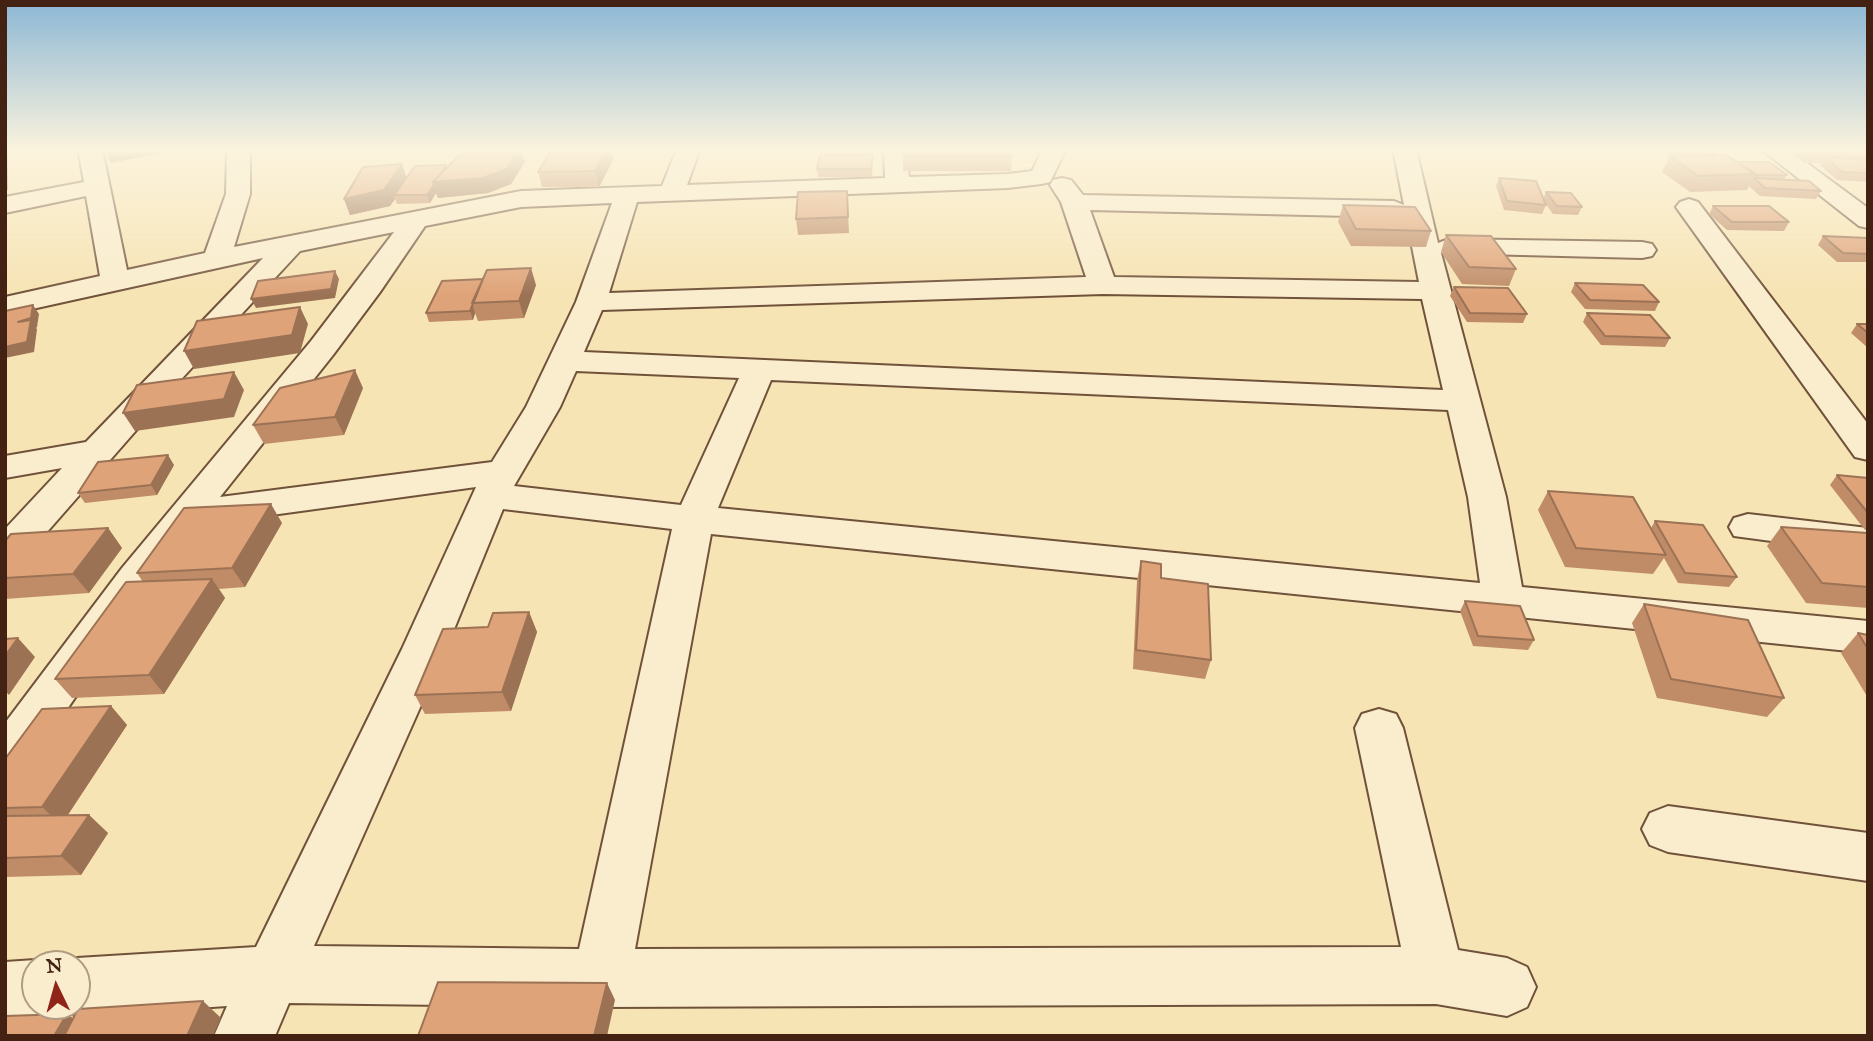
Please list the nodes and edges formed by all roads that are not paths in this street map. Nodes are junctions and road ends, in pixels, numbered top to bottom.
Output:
1 (43, 198) edge
2 (98, 198) edge
3 (237, 198) edge
4 (559, 198) edge
5 (626, 198) edge
6 (1071, 198) edge
7 (1415, 198) edge
8 (1838, 198) edge
9 (521, 199) joint
10 (1074, 202) junction
11 (5, 205) edge
12 (1689, 207) dead end
13 (1418, 210) junction
14 (417, 218) junction
15 (1868, 220) edge
16 (290, 244) junction
17 (1426, 247) junction
18 (1642, 250) dead end
19 (217, 259) junction
20 (116, 281) junction
21 (1103, 285) junction
22 (1435, 291) junction
23 (591, 302) junction
24 (5, 306) edge
25 (564, 361) junction
26 (759, 370) junction
27 (1463, 401) junction
28 (1868, 449) edge
29 (97, 451) junction
30 (5, 467) edge
31 (497, 483) junction
32 (186, 514) junction
33 (694, 519) junction
34 (1748, 527) dead end
35 (1868, 541) edge
36 (5, 554) edge
37 (1503, 599) junction
38 (1868, 637) edge
39 (1379, 728) dead end
40 (5, 761) edge
41 (1668, 829) dead end
42 (1868, 857) edge
43 (273, 974) junction
44 (1436, 975) junction
45 (601, 978) junction
46 (91, 986) edge
47 (1507, 987) dead end
48 (244, 1036) edge

1 - 11 street
2 - 20 street
3 - 19 street
4 - 9 street
5 - 23 street
6 - 10 street
7 - 13 street
8 - 15 street
9 - 14 street
10 - 13 street
10 - 21 street
12 - 28 street
13 - 17 street
14 - 16 street
14 - 32 street
16 - 19 street
16 - 29 street
17 - 18 street
17 - 22 street
19 - 20 street
20 - 24 street
21 - 22 street
21 - 23 street
22 - 27 street
23 - 25 street
25 - 26 street
25 - 31 street
26 - 27 street
26 - 33 street
27 - 37 street
29 - 30 street
29 - 36 street
31 - 32 street
31 - 33 street
31 - 43 street
32 - 40 street
33 - 37 street
33 - 45 street
34 - 35 street
37 - 38 street
39 - 44 street
41 - 42 street
43 - 45 street
43 - 46 street
43 - 48 street
44 - 45 street
44 - 47 street

